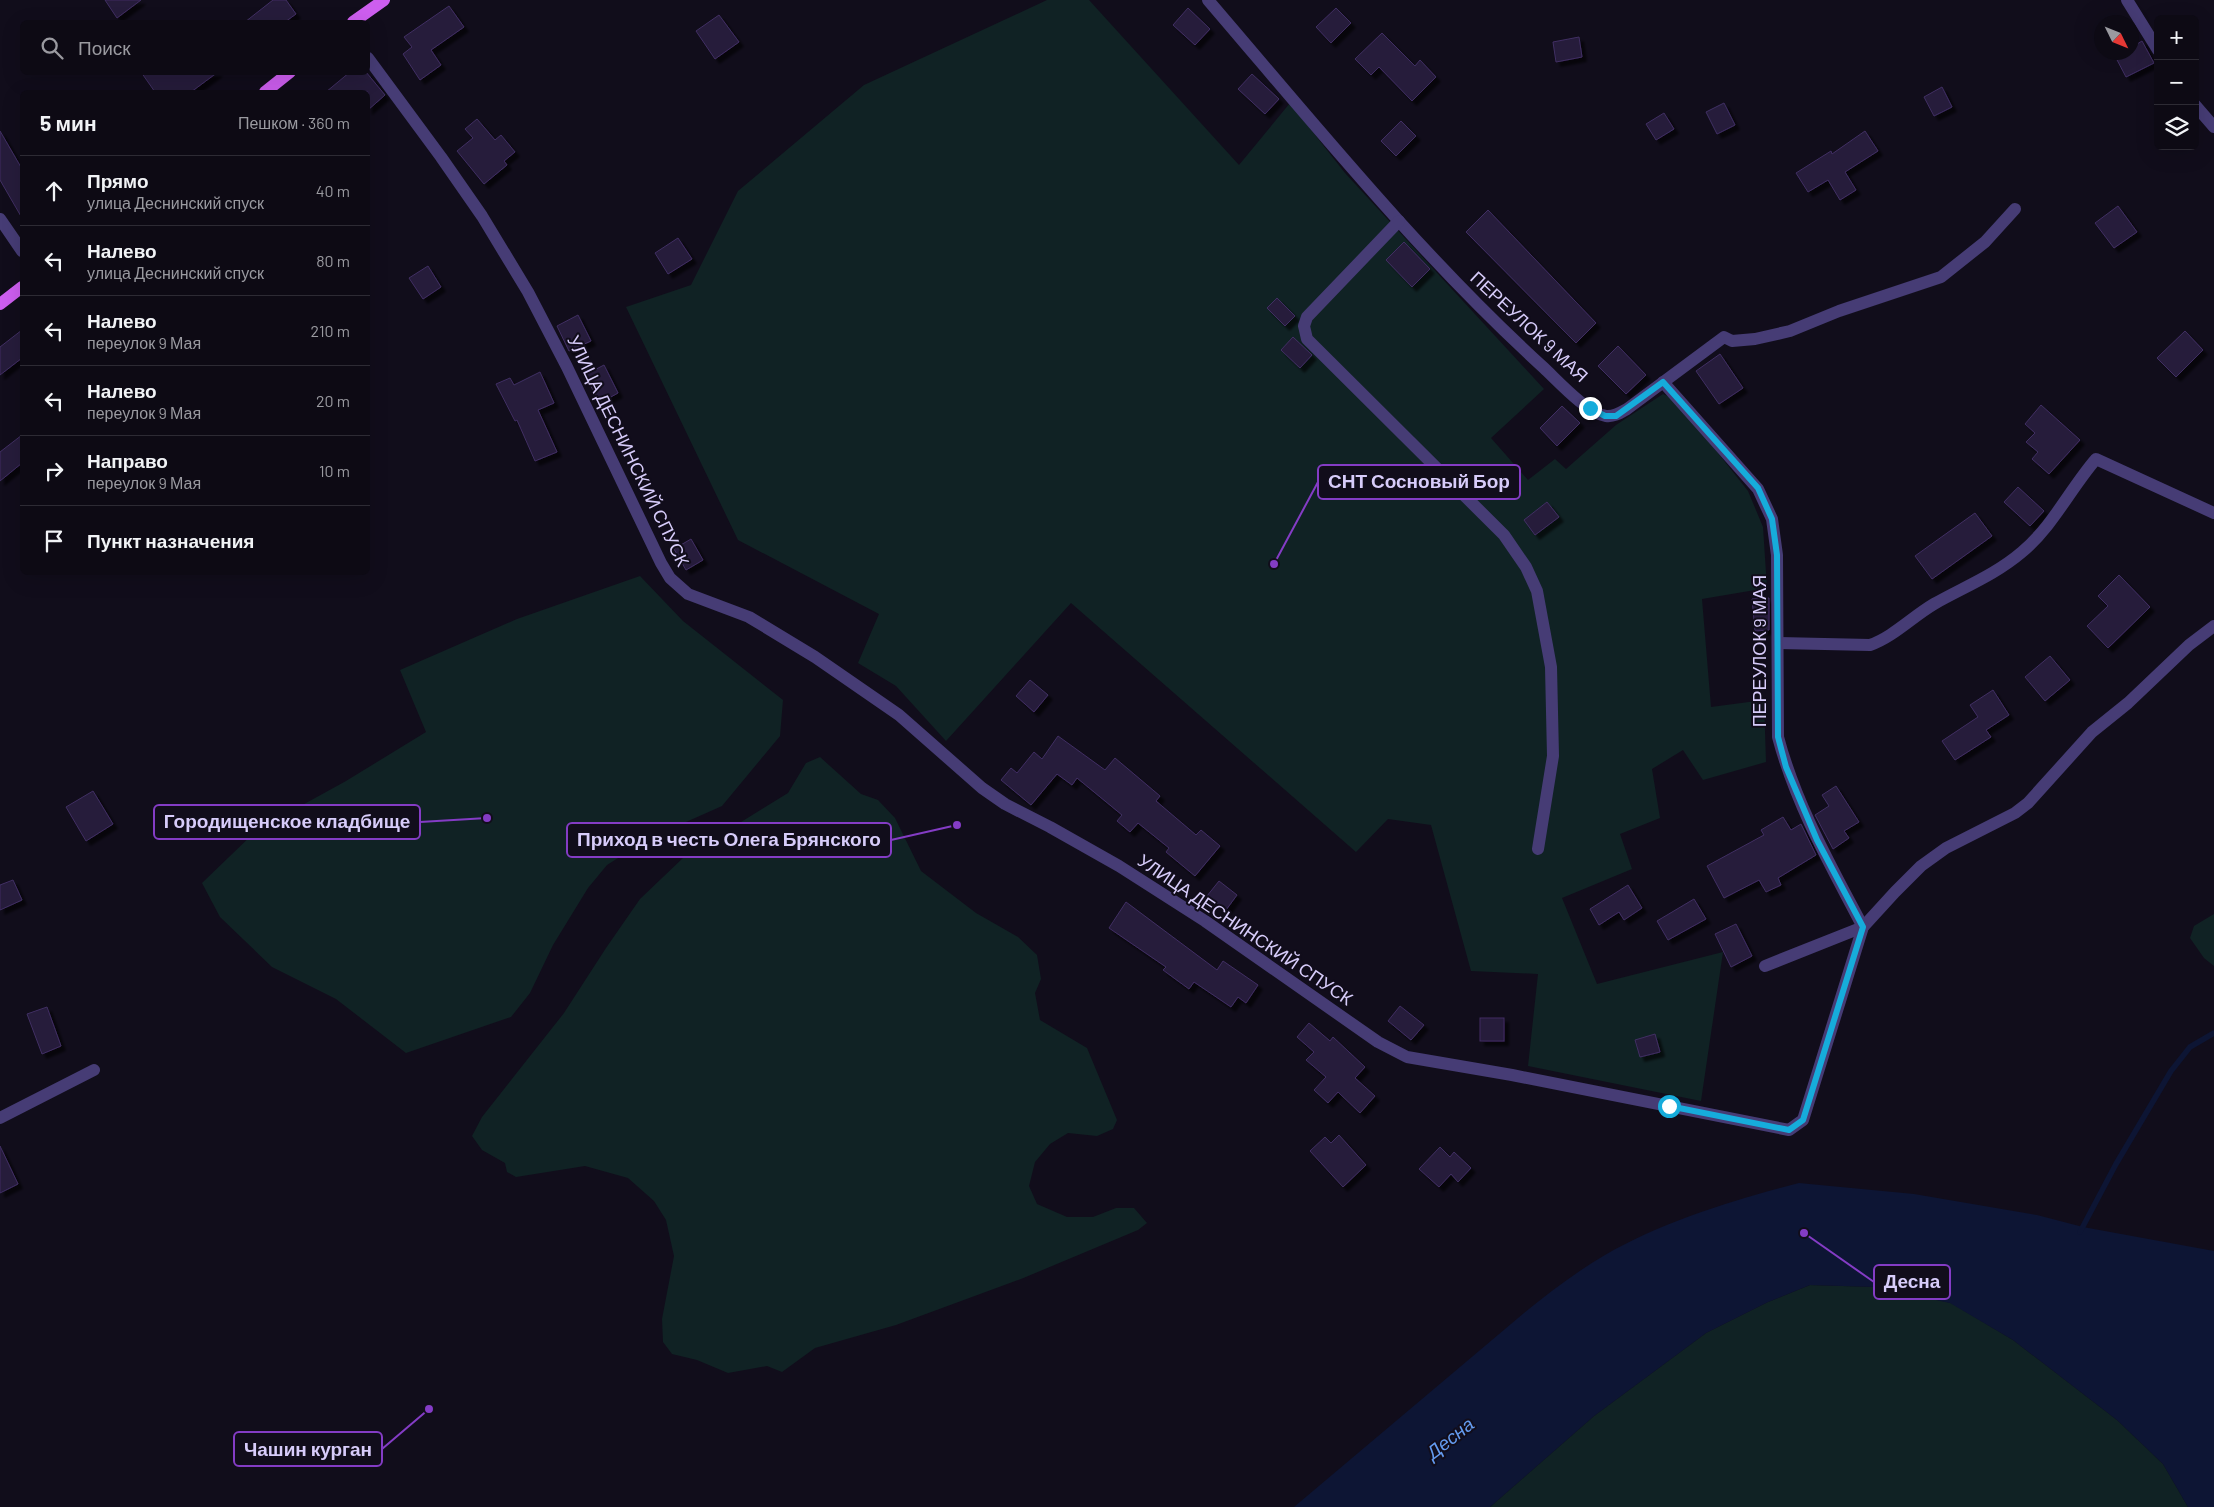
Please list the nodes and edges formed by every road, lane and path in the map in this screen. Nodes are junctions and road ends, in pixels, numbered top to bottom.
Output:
1 (384, 0) edge
2 (1208, 0) edge
3 (2127, 0) edge
4 (357, 20) edge
5 (2154, 44) edge
6 (370, 61) edge
7 (286, 75) edge
8 (268, 90) edge
9 (2199, 110) edge
10 (2214, 127) edge
11 (2015, 209) dead end
12 (0, 219) edge
13 (1399, 222) junction
14 (20, 248) edge
15 (20, 288) edge
16 (0, 304) edge
17 (1663, 382) junction
18 (2214, 513) edge
19 (2214, 626) edge
20 (1778, 644) junction
21 (1538, 849) dead end
22 (1863, 927) junction
23 (1766, 966) dead end
24 (94, 1070) dead end
25 (0, 1118) edge

1 - 4 main road
2 - 13 street, ПЕРЕУЛОК 9 МАЯ
3 - 5 street
6 - 22 street, УЛИЦА ДЕСНИНСКИЙ СПУСК
7 - 8 main road
9 - 10 street
11 - 17 street
12 - 14 street
13 - 17 street, ПЕРЕУЛОК 9 МАЯ
13 - 21 street
15 - 16 main road
17 - 20 street, ПЕРЕУЛОК 9 МАЯ
18 - 20 street
19 - 22 street, УЛИЦА ДЕСНИНСКИЙ СПУСК
20 - 22 street, ПЕРЕУЛОК 9 МАЯ
22 - 23 street
24 - 25 street

